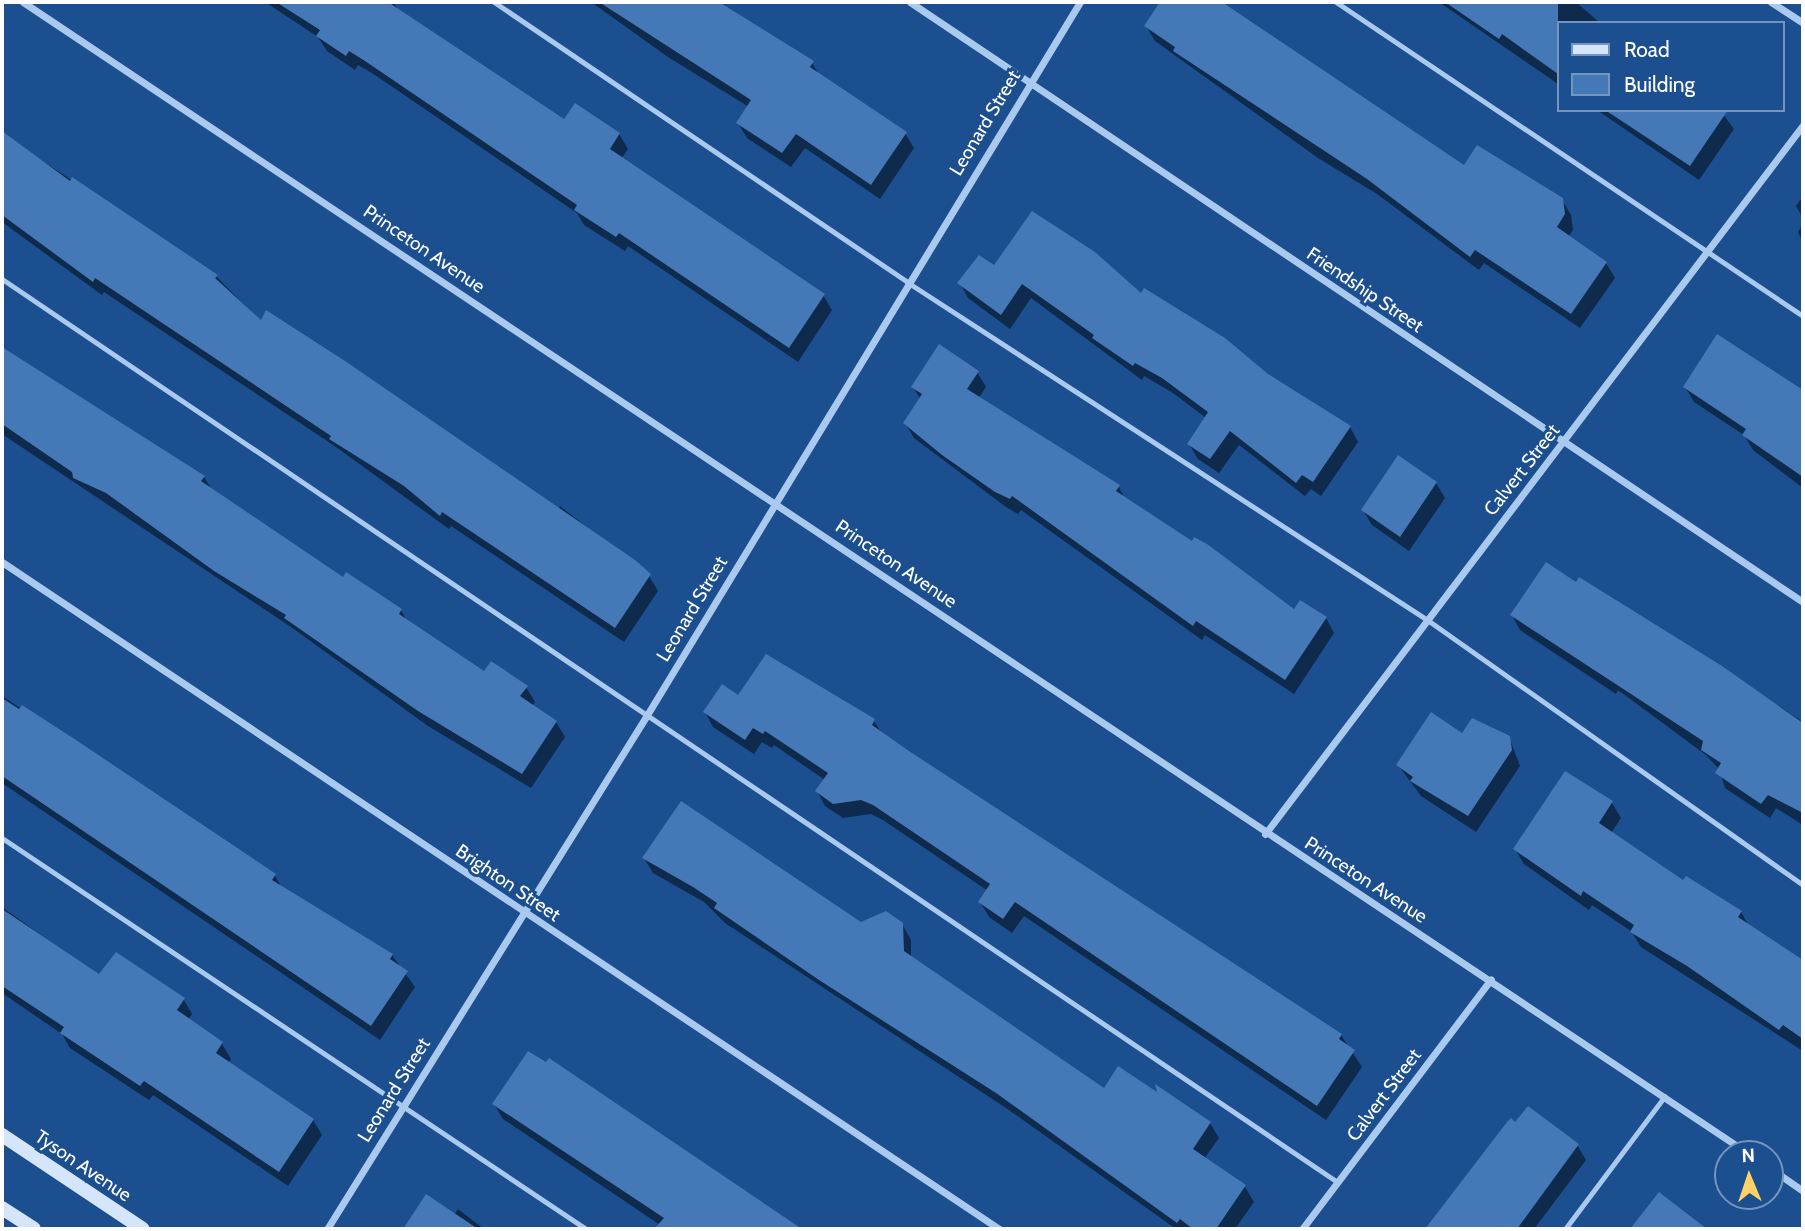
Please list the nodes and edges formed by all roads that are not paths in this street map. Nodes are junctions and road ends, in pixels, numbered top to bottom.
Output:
1 (23, 2) edge
2 (494, 2) edge
3 (910, 2) edge
4 (1080, 2) edge
5 (1336, 2) edge
6 (1771, 2) edge
7 (1783, 5) edge
8 (1803, 23) edge
9 (1029, 81) junction
10 (1803, 125) edge
11 (1707, 252) junction
12 (2, 279) edge
13 (907, 282) junction
14 (1803, 316) edge
15 (1563, 443) junction
16 (775, 501) junction
17 (2, 562) edge
18 (1803, 602) edge
19 (1426, 619) junction
20 (647, 715) junction
21 (1265, 834) junction
22 (2, 838) edge
23 (1803, 885) edge
24 (524, 913) junction
25 (1491, 979) junction
26 (1665, 1096) junction
27 (402, 1106) junction
28 (2, 1135) edge
29 (1729, 1140) edge
30 (1784, 1178) edge
31 (1338, 1182) junction
32 (1803, 1191) edge
33 (2, 1208) edge
34 (34, 1229) edge
35 (143, 1229) edge
36 (327, 1229) edge
37 (586, 1229) edge
38 (999, 1229) edge
39 (1302, 1229) edge
40 (1565, 1229) edge

1 - 16 street, Princeton Avenue
2 - 13 lane
3 - 9 street, Friendship Street
4 - 9 street, Leonard Street
5 - 11 lane
6 - 7 street
7 - 8 street
9 - 13 street, Leonard Street
9 - 15 street, Friendship Street
10 - 11 street, Calvert Street
11 - 14 lane
11 - 15 street, Calvert Street
12 - 20 lane
13 - 16 street, Leonard Street
13 - 19 lane
15 - 18 street, Friendship Street
15 - 19 street, Calvert Street
16 - 20 street, Leonard Street
16 - 21 street, Princeton Avenue
17 - 24 street, Brighton Street
19 - 21 street, Calvert Street
19 - 23 lane
20 - 24 street, Leonard Street
20 - 31 lane
21 - 25 street, Princeton Avenue
22 - 27 lane
24 - 27 street, Leonard Street
24 - 38 street, Brighton Street
25 - 26 street, Princeton Avenue
25 - 31 street, Calvert Street
26 - 29 street, Princeton Avenue
26 - 40 lane
27 - 36 street, Leonard Street
27 - 37 lane
28 - 35 street, Tyson Avenue
30 - 32 street
31 - 39 street, Calvert Street
33 - 34 street

